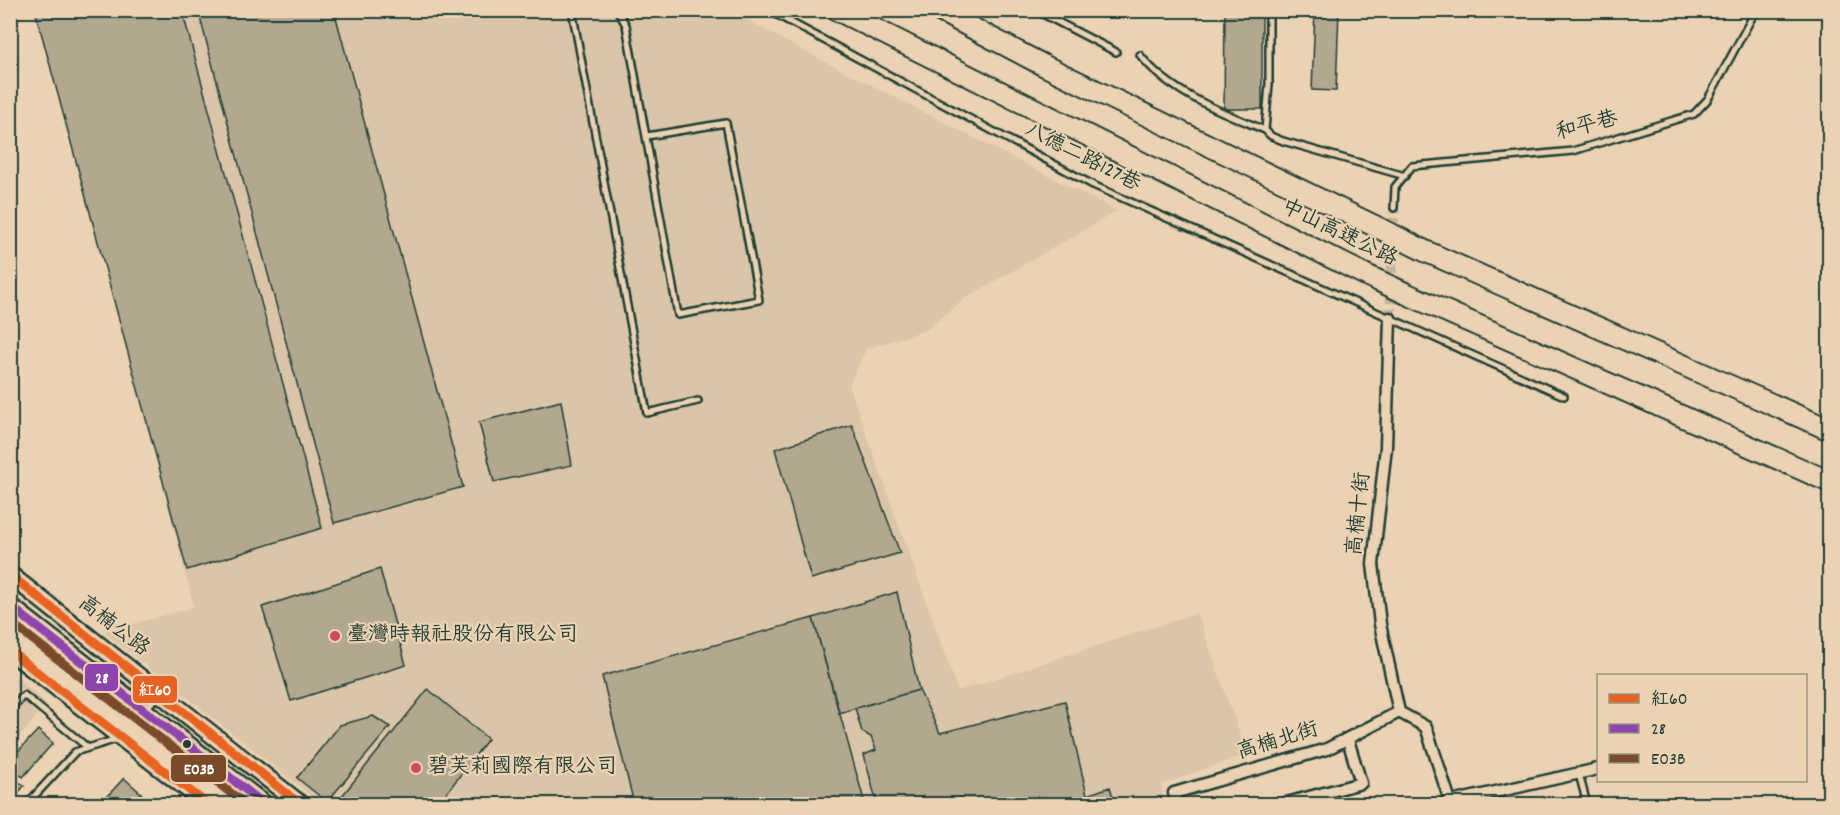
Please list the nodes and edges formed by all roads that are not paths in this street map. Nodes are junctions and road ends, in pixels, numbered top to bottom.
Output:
1 (572, 10) edge
2 (617, 10) edge
3 (768, 10) edge
4 (837, 10) edge
5 (938, 10) edge
6 (1035, 10) edge
7 (1269, 10) edge
8 (1756, 10) edge
9 (1116, 52) dead end
10 (1140, 55) dead end
11 (1265, 130) junction
12 (647, 136) junction
13 (1405, 176) junction
14 (1394, 208) tunnel mouth
15 (1390, 318) junction
16 (1564, 396) dead end
17 (698, 401) dead end
18 (1830, 430) edge
19 (1830, 482) edge
20 (10, 575) edge
21 (10, 606) edge
22 (10, 633) edge
23 (10, 651) edge
24 (160, 692) junction
25 (10, 710) edge
26 (144, 711) junction
27 (1399, 712) junction
28 (127, 732) junction
29 (1348, 740) junction
30 (87, 747) junction
31 (1597, 770) edge
32 (1579, 774) junction
33 (1451, 803) edge
34 (27, 804) edge
35 (207, 804) edge
36 (231, 804) edge
37 (264, 804) edge
38 (300, 804) edge
39 (1177, 804) edge
40 (1283, 804) edge
41 (1587, 804) edge

1 - 17 lane
2 - 12 lane
3 - 15 lane, 八德二路127巷
4 - 19 highway, 中山高速公路, bridge
5 - 18 highway, 中山高速公路, bridge
6 - 9 lane
7 - 11 lane
8 - 13 lane, 和平巷
10 - 11 lane
11 - 13 lane
12 - 12 lane
13 - 14 lane
15 - 16 lane, 八德二路127巷
15 - 27 street, 高楠十街
20 - 24 main road, 高楠公路
21 - 26 main road
22 - 28 main road
23 - 28 main road
24 - 26 lane
24 - 38 main road, 高楠公路
25 - 30 lane
26 - 28 lane
26 - 37 main road
27 - 29 street, 高楠北街
27 - 33 street
28 - 30 lane
28 - 35 main road
28 - 36 main road
29 - 39 street, 高楠北街
29 - 40 street
30 - 34 lane
31 - 32 street
32 - 33 street
32 - 41 lane

